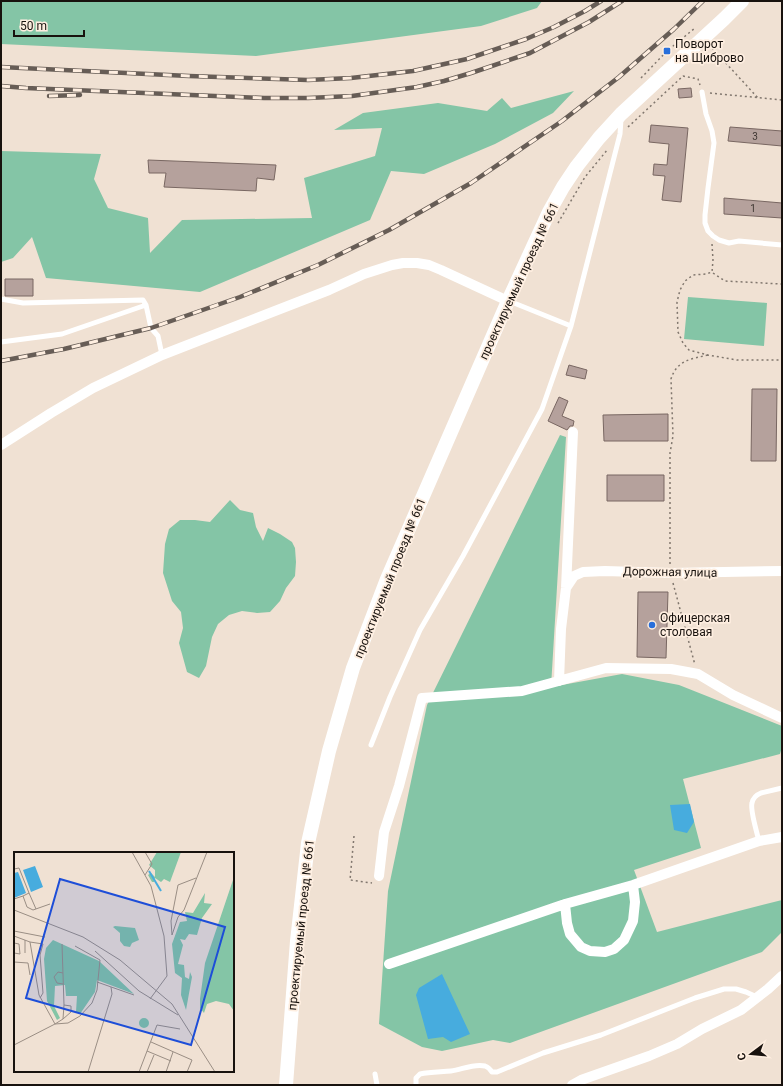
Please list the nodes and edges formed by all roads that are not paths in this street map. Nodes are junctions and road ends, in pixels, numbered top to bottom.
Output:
1 (742, 1) edge
2 (702, 92) road end
3 (621, 114) junction
4 (782, 245) edge
5 (1, 299) edge
6 (508, 300) junction
7 (146, 305) junction
8 (570, 326) junction
9 (1, 342) edge
10 (162, 355) junction
11 (573, 432) dead end
12 (1, 445) edge
13 (782, 571) edge
14 (566, 588) junction
15 (559, 681) junction
16 (782, 718) edge
17 (371, 745) dead end
18 (782, 788) edge
19 (782, 837) edge
20 (759, 841) junction
21 (379, 876) road end
22 (633, 885) junction
23 (565, 904) junction
24 (389, 964) dead end
25 (782, 976) edge
26 (757, 997) junction
27 (375, 1074) dead end
28 (286, 1085) edge
29 (377, 1085) edge
30 (416, 1085) edge
31 (572, 1085) edge

1 - 3 main road, проектируемый проезд № 661
2 - 4 lane
3 - 6 main road, проектируемый проезд № 661
3 - 8 lane
5 - 7 lane
6 - 8 lane
6 - 10 street
6 - 28 main road, проектируемый проезд № 661
7 - 9 lane
7 - 10 lane
8 - 17 lane
10 - 12 street
11 - 14 street
13 - 14 street, Дорожная улица
14 - 15 street
15 - 16 street
15 - 21 street
18 - 20 lane
19 - 20 street
20 - 22 street
22 - 23 street
22 - 23 street
23 - 24 street
25 - 26 street
26 - 30 lane
26 - 31 street
27 - 29 lane

